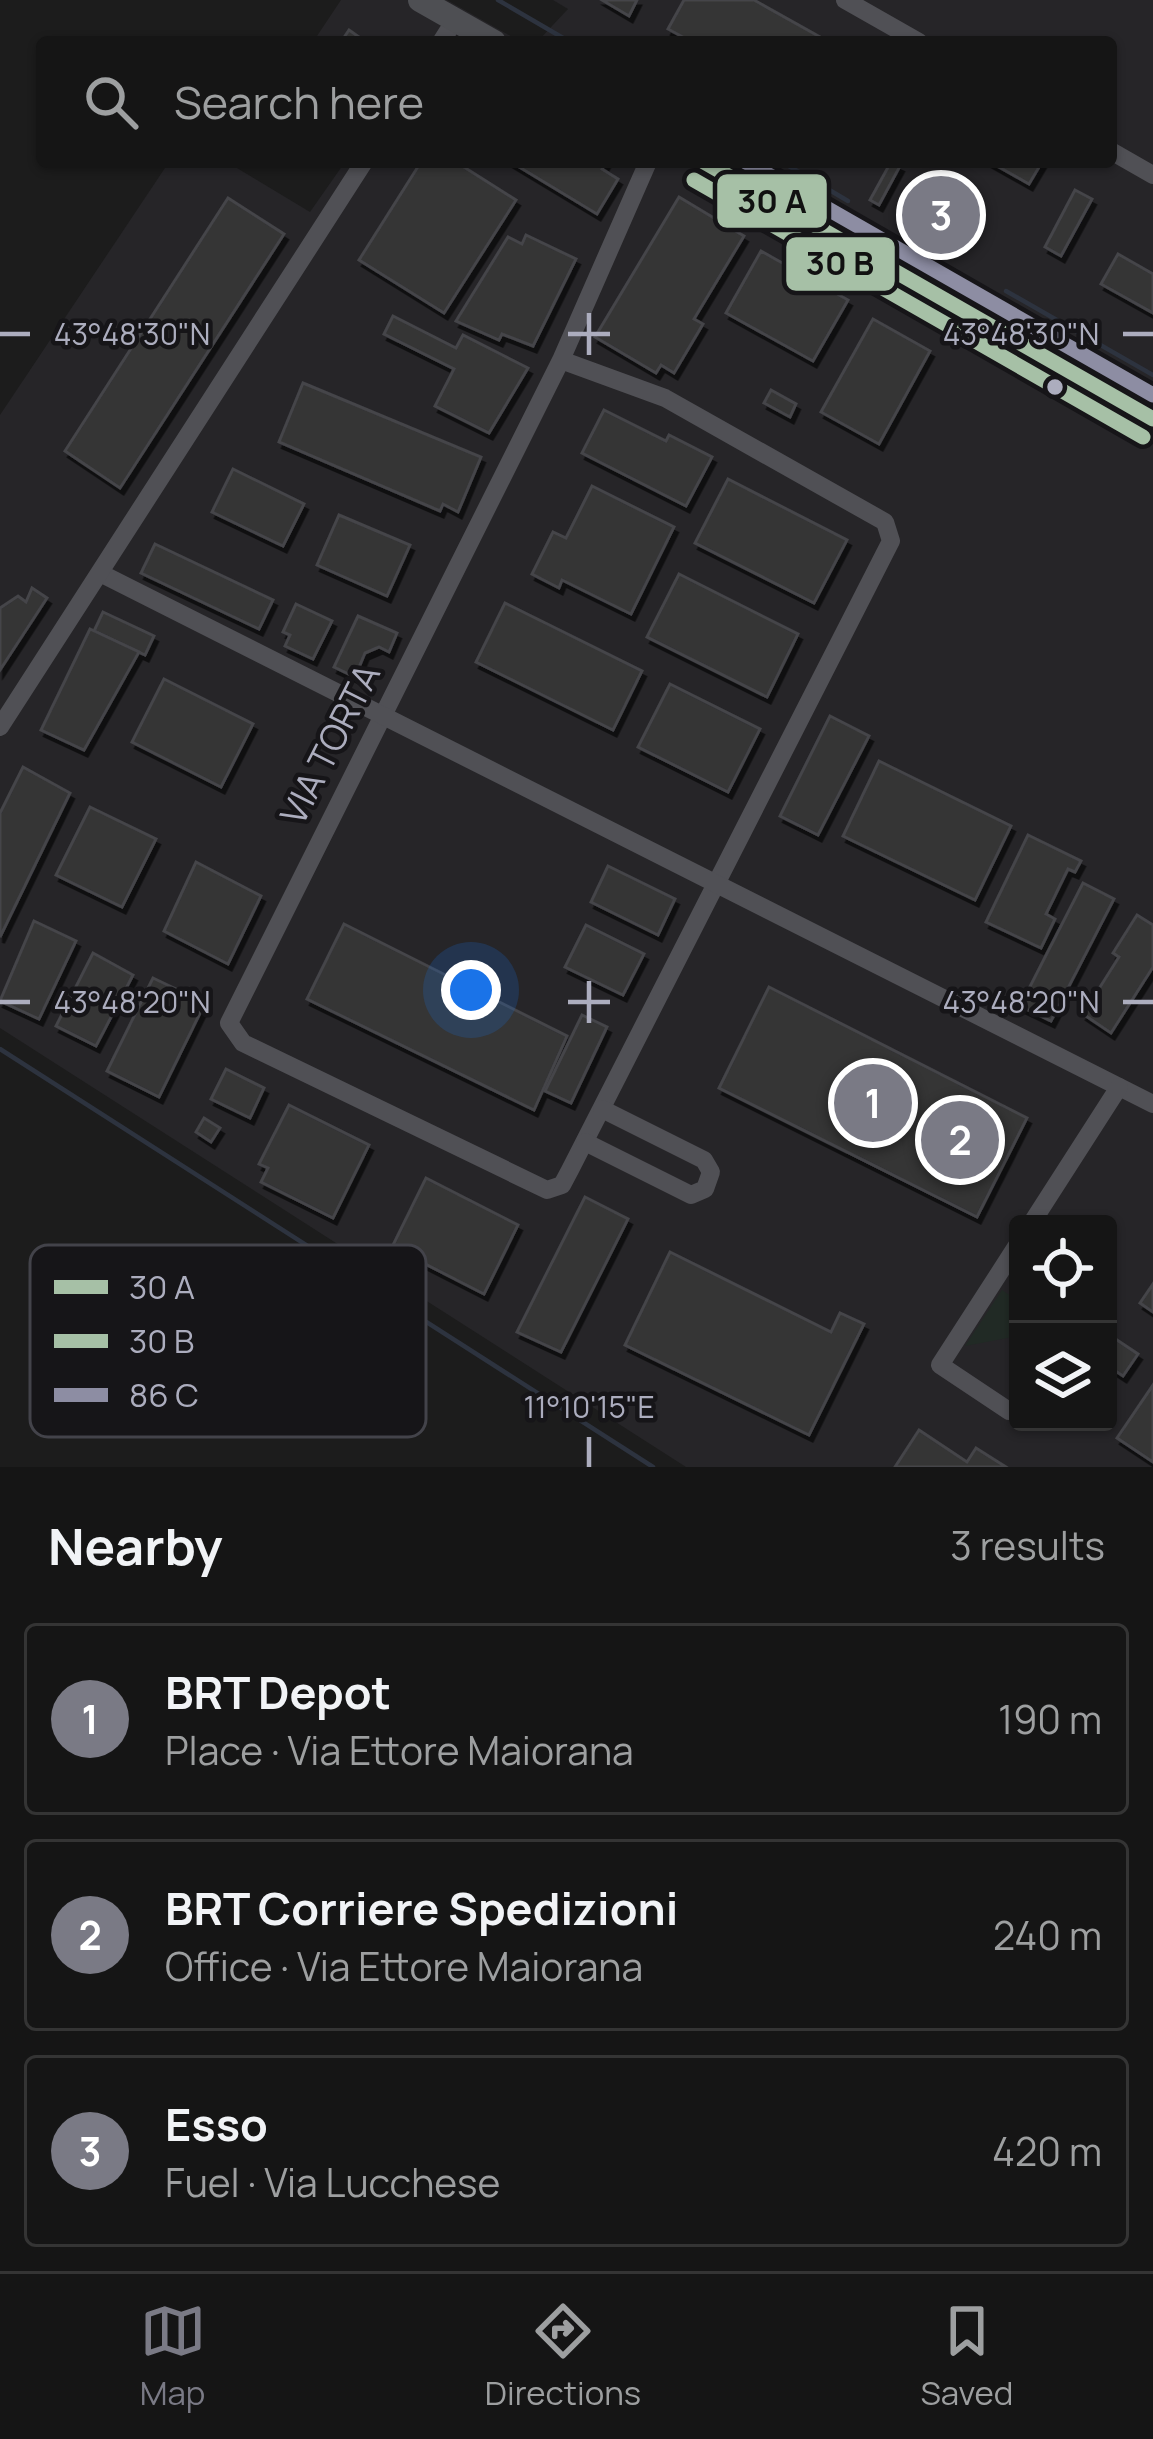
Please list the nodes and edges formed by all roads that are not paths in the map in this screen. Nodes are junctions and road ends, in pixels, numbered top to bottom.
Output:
1 (420, 0) edge
2 (845, 0) edge
3 (455, 20) junction
4 (445, 36) edge
5 (483, 36) edge
6 (908, 36) edge
7 (1117, 154) edge
8 (360, 168) edge
9 (645, 168) edge
10 (714, 168) edge
11 (1153, 175) edge
12 (561, 360) junction
13 (1153, 419) edge
14 (100, 573) junction
15 (380, 716) junction
16 (0, 727) edge
17 (714, 883) junction
18 (1120, 1087) junction
19 (1153, 1104) edge
20 (602, 1108) junction
21 (585, 1142) junction
22 (1037, 1215) edge
23 (1009, 1258) edge
24 (1009, 1411) edge

1 - 3 main road
2 - 6 street
3 - 4 street
3 - 5 main road
7 - 11 street
8 - 14 street
9 - 12 street, VIA TORTA
10 - 13 main road
12 - 15 street, VIA TORTA
12 - 17 street
14 - 15 street
14 - 16 street
15 - 17 street
15 - 21 street, VIA TORTA
17 - 18 street
17 - 20 street
18 - 19 street
18 - 22 street
20 - 21 street
20 - 21 street
23 - 24 street

